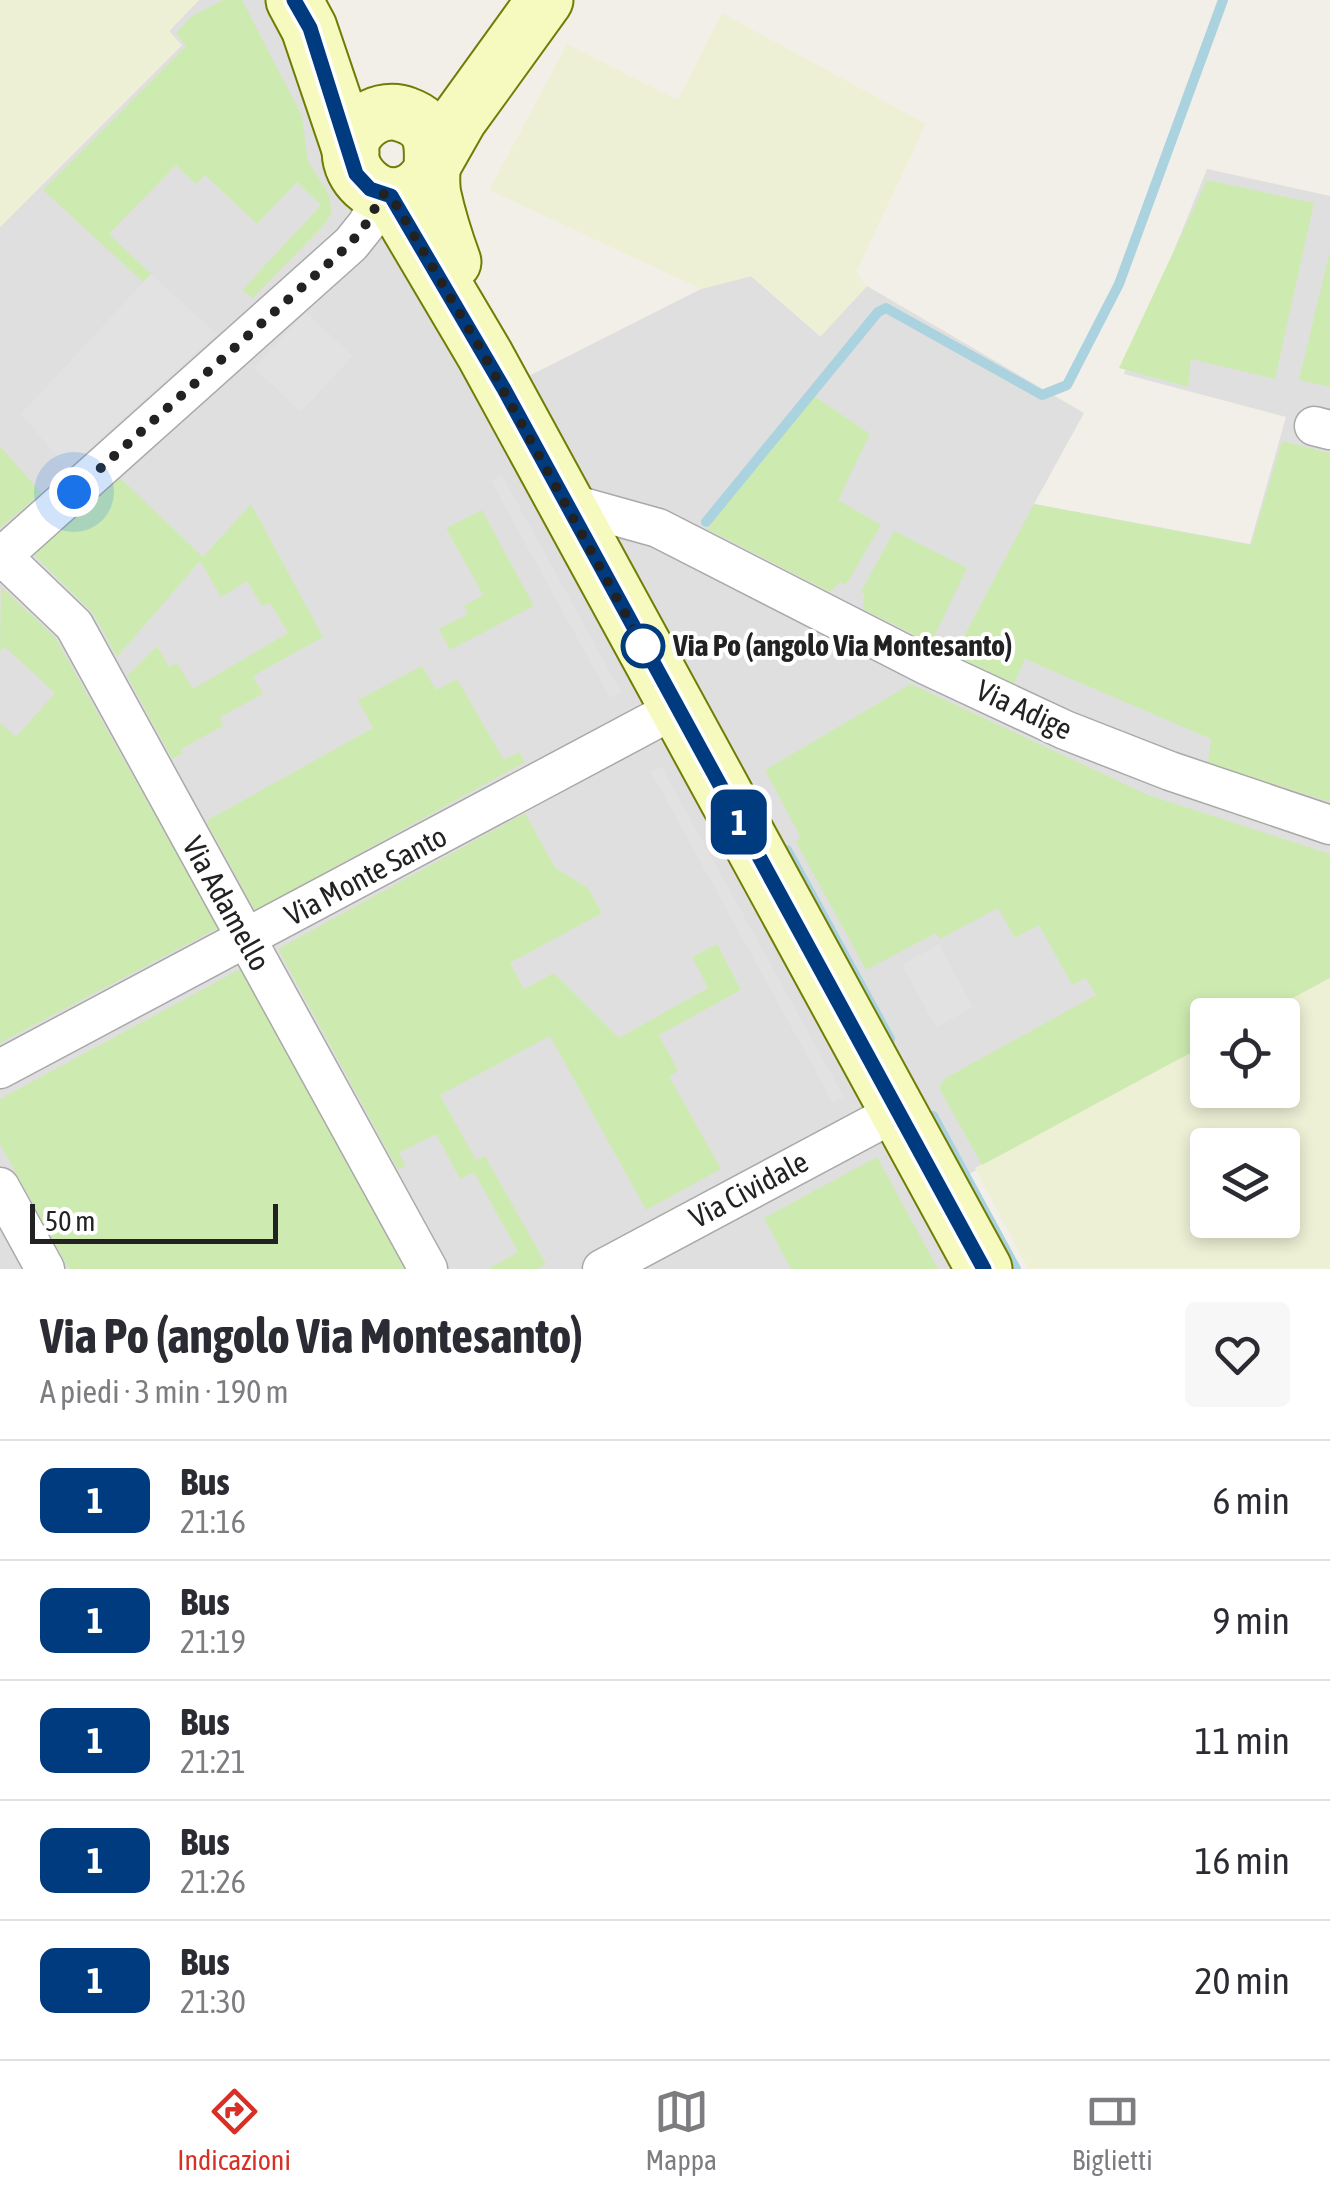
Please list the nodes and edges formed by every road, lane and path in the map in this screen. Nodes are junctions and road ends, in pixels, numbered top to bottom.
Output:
1 (545, 0) edge
2 (302, 14) edge
3 (498, 68) junction
4 (400, 113) junction
5 (391, 174) junction
6 (565, 502) junction
7 (1, 557) edge
8 (677, 708) junction
9 (1330, 824) edge
10 (246, 940) junction
11 (0, 1069) edge
12 (896, 1112) junction
13 (0, 1187) edge
14 (45, 1269) edge
15 (428, 1269) edge
16 (602, 1269) edge
17 (984, 1269) edge

1 - 3 main road
2 - 4 main road
2 - 5 main road
3 - 4 main road
3 - 5 main road
4 - 5 main road
5 - 6 main road
5 - 7 street
6 - 8 main road
6 - 9 street, Via Adige
7 - 10 street, Via Adamello
8 - 10 street, Via Monte Santo
8 - 12 main road
10 - 11 street, Via Monte Santo
10 - 15 street, Via Adamello
12 - 16 street, Via Cividale
12 - 17 main road
13 - 14 street

